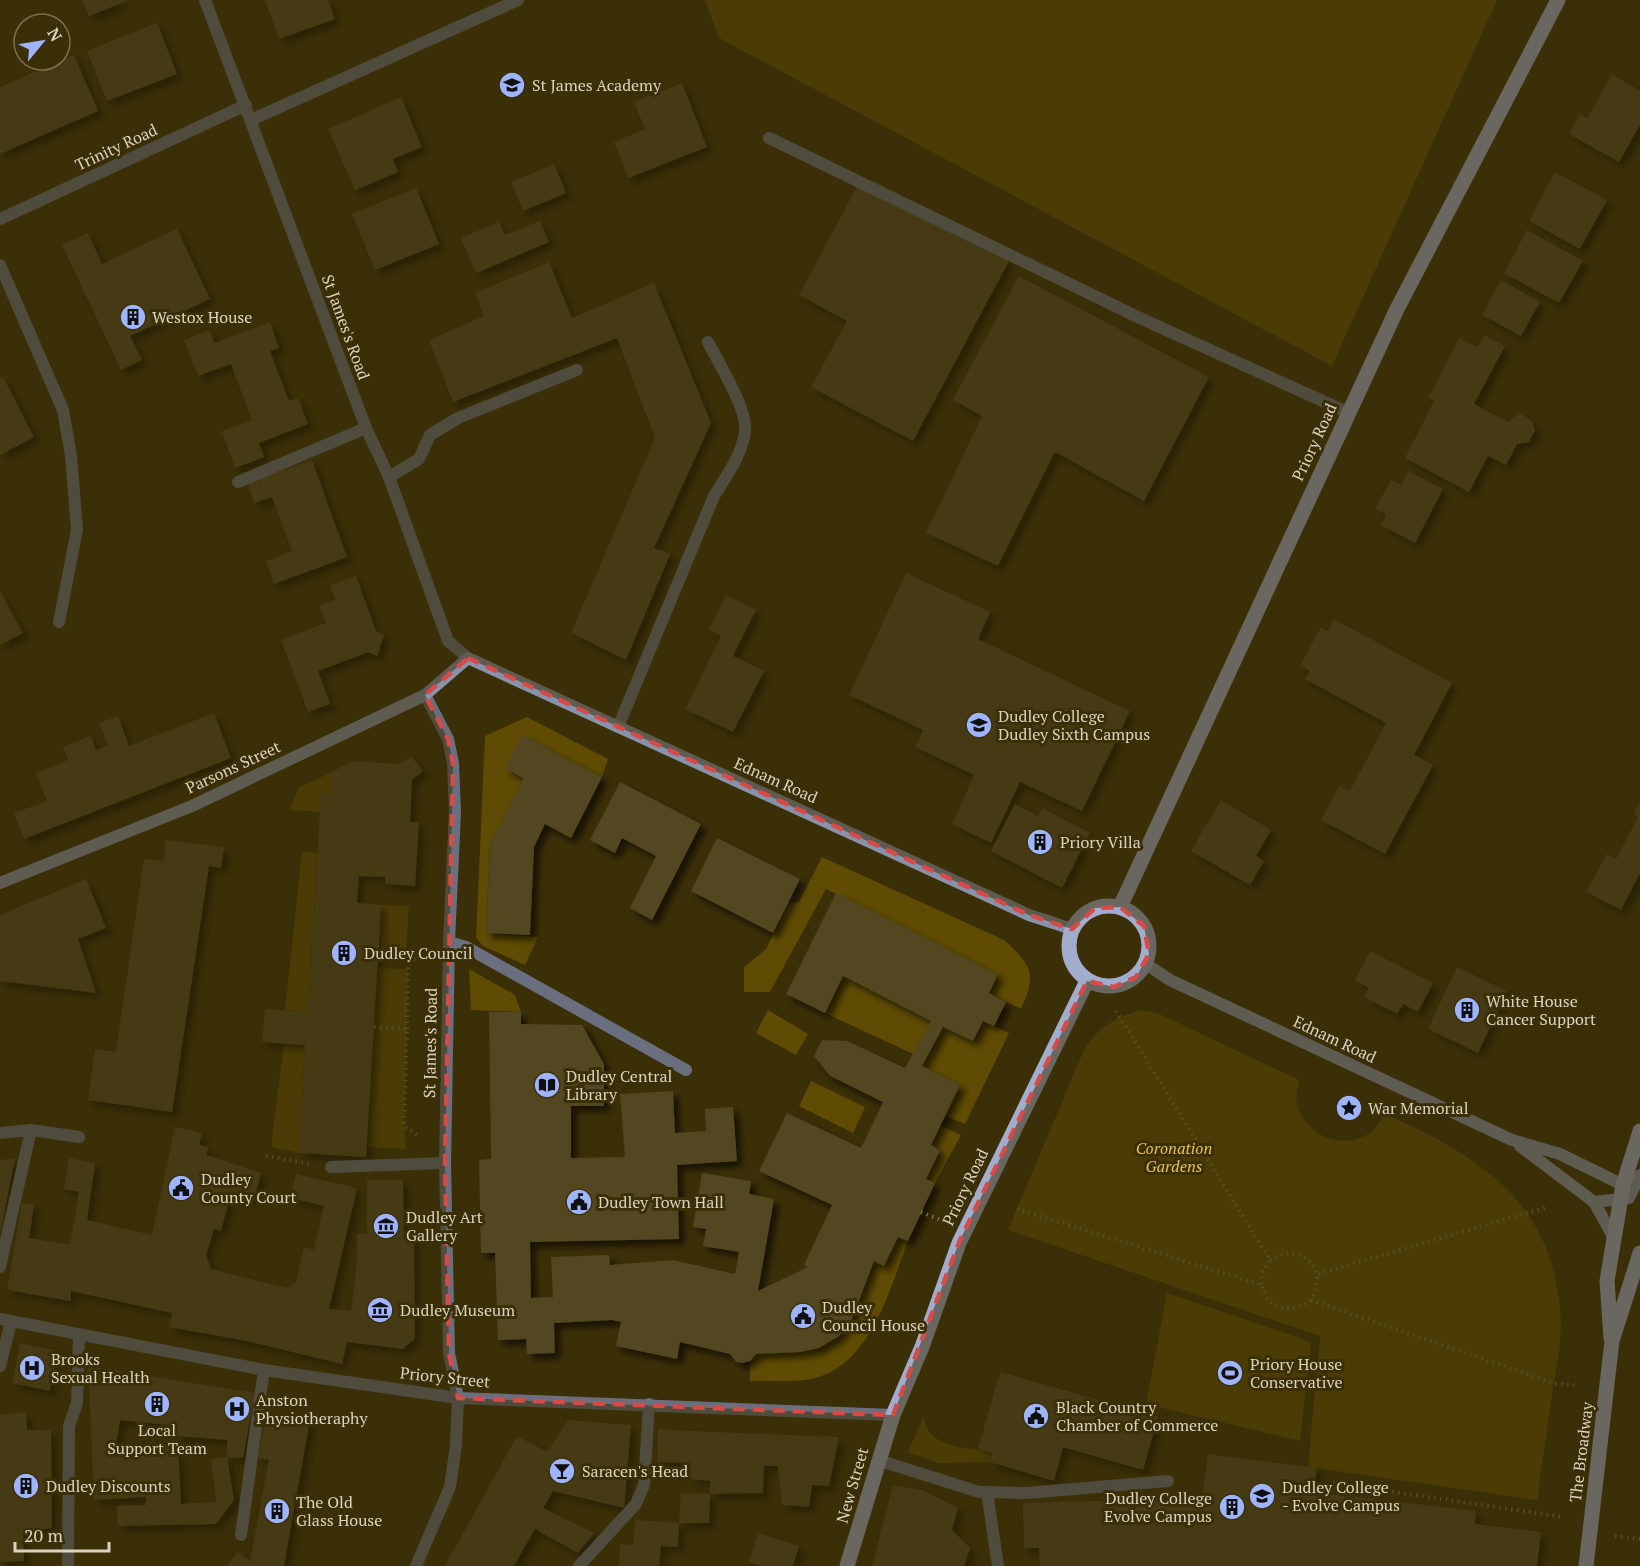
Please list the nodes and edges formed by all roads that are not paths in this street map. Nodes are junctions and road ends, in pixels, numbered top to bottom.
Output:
1 (205, 0) edge
2 (518, 0) edge
3 (1558, 0) edge
4 (246, 105) junction
5 (251, 120) junction
6 (769, 138) dead end
7 (0, 219) edge
8 (0, 265) edge
9 (708, 342) dead end
10 (577, 370) dead end
11 (1347, 412) junction
12 (366, 428) junction
13 (389, 477) junction
14 (238, 483) dead end
15 (59, 622) dead end
16 (468, 658) junction
17 (425, 694) junction
18 (618, 727) junction
19 (0, 883) edge
20 (1120, 907) junction
21 (1072, 929) junction
22 (448, 942) junction
23 (1146, 964) junction
24 (1088, 981) junction
25 (686, 1070) dead end
26 (31, 1130) junction
27 (1640, 1131) edge
28 (0, 1133) edge
29 (79, 1137) dead end
30 (1512, 1140) junction
31 (445, 1163) junction
32 (331, 1167) road end
33 (1640, 1175) edge
34 (1622, 1192) junction
35 (1594, 1202) junction
36 (1614, 1238) junction
37 (1640, 1253) edge
38 (0, 1267) edge
39 (6, 1320) edge
40 (79, 1336) junction
41 (1612, 1341) junction
42 (0, 1366) edge
43 (264, 1370) junction
44 (458, 1398) junction
45 (649, 1404) junction
46 (893, 1415) junction
47 (878, 1460) junction
48 (1168, 1481) dead end
49 (987, 1492) junction
50 (241, 1535) dead end
51 (68, 1566) edge
52 (416, 1566) edge
53 (579, 1566) edge
54 (847, 1566) edge
55 (998, 1566) edge
56 (1586, 1566) edge

1 - 4 street, St James's Road
2 - 5 street
3 - 11 main road, Priory Road
4 - 5 street, St James's Road
4 - 7 street, Trinity Road
5 - 12 street, St James's Road
6 - 11 street
8 - 15 street
9 - 18 street
10 - 13 street
11 - 20 main road, Priory Road
12 - 13 street, St James's Road
12 - 14 street
13 - 16 street, St James's Road
16 - 17 main road, Parsons Street
16 - 18 main road, Ednam Road
17 - 19 main road, Parsons Street
17 - 22 street, St James's Road
18 - 21 main road, Ednam Road
20 - 21 main road
20 - 23 main road
21 - 24 main road
22 - 25 street
22 - 31 street, St James's Road
23 - 24 main road
23 - 30 main road, Ednam Road
24 - 46 main road, Priory Road
26 - 28 street
26 - 29 street
26 - 38 street
27 - 34 main road, The Broadway
30 - 34 main road, Ednam Road
30 - 35 main road, Ednam Road
31 - 32 street
31 - 44 street, St James's Road
33 - 34 main road
34 - 35 main road
34 - 36 main road, The Broadway
35 - 36 main road, Ednam Road
36 - 41 main road, The Broadway
37 - 41 main road, The Broadway
39 - 40 street, Priory Street
39 - 42 street
40 - 43 street, Priory Street
40 - 51 street
41 - 56 main road, The Broadway
43 - 44 street, Priory Street
43 - 50 street
44 - 45 street, Priory Street
44 - 52 street, St James's Road
45 - 46 street, Priory Street
45 - 53 street
46 - 47 main road, New Street
47 - 49 street
47 - 54 main road, New Street
48 - 49 street
49 - 55 street

